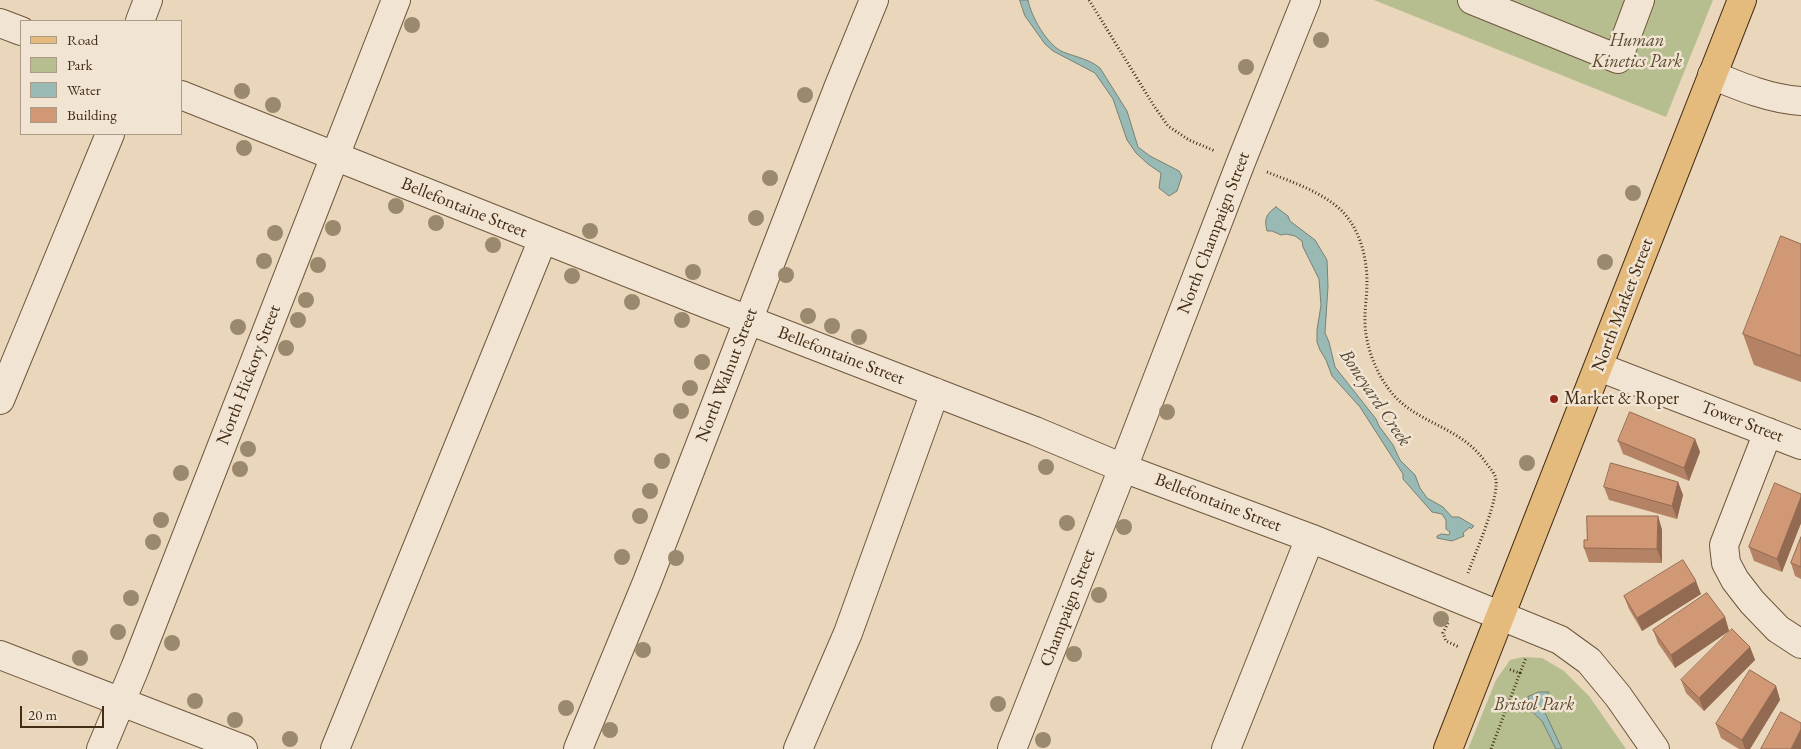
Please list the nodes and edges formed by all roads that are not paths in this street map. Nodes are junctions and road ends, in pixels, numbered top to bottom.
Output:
1 (148, 0) edge
2 (396, 0) edge
3 (874, 0) edge
4 (1306, 0) edge
5 (1472, 0) edge
6 (1640, 0) edge
7 (1742, 0) edge
8 (140, 20) edge
9 (0, 23) edge
10 (20, 31) edge
11 (1712, 75) junction
12 (182, 95) edge
13 (1801, 101) edge
14 (110, 135) edge
15 (334, 157) junction
16 (543, 239) junction
17 (749, 320) junction
18 (1599, 367) junction
19 (934, 392) junction
20 (0, 400) edge
21 (1768, 432) junction
22 (1801, 445) edge
23 (1123, 468) junction
24 (1310, 538) junction
25 (1501, 615) junction
26 (1801, 644) edge
27 (0, 655) edge
28 (122, 701) junction
29 (100, 749) edge
30 (243, 749) edge
31 (335, 749) edge
32 (578, 749) edge
33 (798, 749) edge
34 (1012, 749) edge
35 (1226, 749) edge
36 (1448, 749) edge
37 (1655, 749) edge

1 - 8 street
2 - 15 street, North Hickory Street
3 - 17 street, North Walnut Street
4 - 23 street, North Champaign Street
5 - 6 street
7 - 11 main road, North Market Street
9 - 10 street
11 - 13 street
11 - 18 main road, North Market Street
12 - 15 street, Bellefontaine Street
14 - 20 street
15 - 16 street, Bellefontaine Street
15 - 28 street, North Hickory Street
16 - 17 street, Bellefontaine Street
16 - 31 street
17 - 19 street, Bellefontaine Street
17 - 32 street, North Walnut Street
18 - 21 street, Tower Street
18 - 25 main road, North Market Street
19 - 23 street, Bellefontaine Street
19 - 33 street
21 - 22 street, Tower Street
21 - 26 street
23 - 24 street, Bellefontaine Street
23 - 34 street, Champaign Street
24 - 25 street, Bellefontaine Street
24 - 35 street
25 - 36 main road, North Market Street
25 - 37 street, Bellefontaine Street
27 - 28 street
28 - 29 street, North Hickory Street
28 - 30 street

